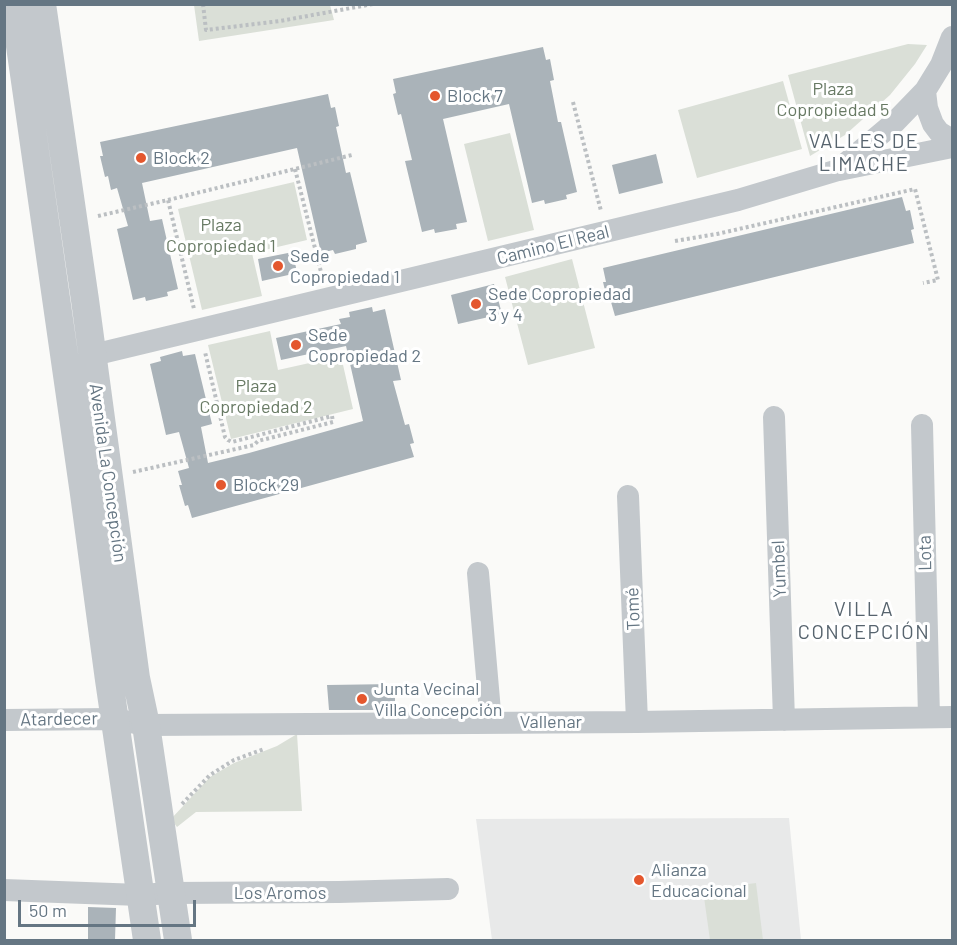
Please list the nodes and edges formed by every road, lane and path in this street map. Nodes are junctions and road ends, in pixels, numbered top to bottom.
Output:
1 (14, 4) edge
2 (42, 4) edge
3 (202, 4) edge
4 (373, 4) edge
5 (952, 36) edge
6 (925, 91) junction
7 (573, 102) dead end
8 (952, 140) edge
9 (952, 147) edge
10 (352, 155) dead end
11 (295, 169) junction
12 (838, 170) junction
13 (168, 200) junction
14 (601, 213) dead end
15 (93, 217) dead end
16 (673, 241) dead end
17 (324, 282) dead end
18 (923, 283) dead end
19 (195, 312) dead end
20 (204, 350) dead end
21 (93, 355) junction
22 (774, 417) dead end
23 (922, 425) dead end
24 (318, 426) junction
25 (326, 428) dead end
26 (135, 472) dead end
27 (628, 496) dead end
28 (478, 573) dead end
29 (929, 717) junction
30 (952, 717) edge
31 (114, 718) junction
32 (4, 720) edge
33 (784, 720) junction
34 (637, 722) junction
35 (490, 723) junction
36 (146, 725) junction
37 (267, 747) dead end
38 (162, 833) junction
39 (4, 890) edge
40 (448, 890) dead end
41 (171, 893) junction
42 (140, 895) junction
43 (147, 940) edge
44 (178, 940) edge

1 - 31 street, Avenida La Concepción
2 - 21 street, Avenida La Concepción
3 - 4 path
5 - 6 street, Camino El Real
6 - 8 street
6 - 12 street, Camino El Real
7 - 14 path
9 - 12 street
10 - 11 path
11 - 13 path
11 - 17 path
12 - 21 street, Camino El Real
13 - 15 path
13 - 19 path
16 - 18 path
20 - 24 path
21 - 36 street, Avenida La Concepción
22 - 33 street, Yumbel
23 - 29 street, Lota
24 - 25 path
24 - 26 path
27 - 34 street, Tomé
28 - 35 street
29 - 30 street, Vallenar
29 - 33 street, Vallenar
31 - 32 street, Atardecer
31 - 36 street, Vallenar
31 - 42 street, Avenida La Concepción
33 - 34 street, Vallenar
34 - 35 street, Vallenar
35 - 36 street, Vallenar
36 - 38 street, Avenida La Concepción
37 - 38 path
38 - 41 street, Avenida La Concepción
39 - 42 street, Los Aromos
40 - 41 street, Los Aromos
41 - 42 street, Los Aromos
41 - 44 street, Avenida La Concepción
42 - 43 street, Avenida La Concepción

